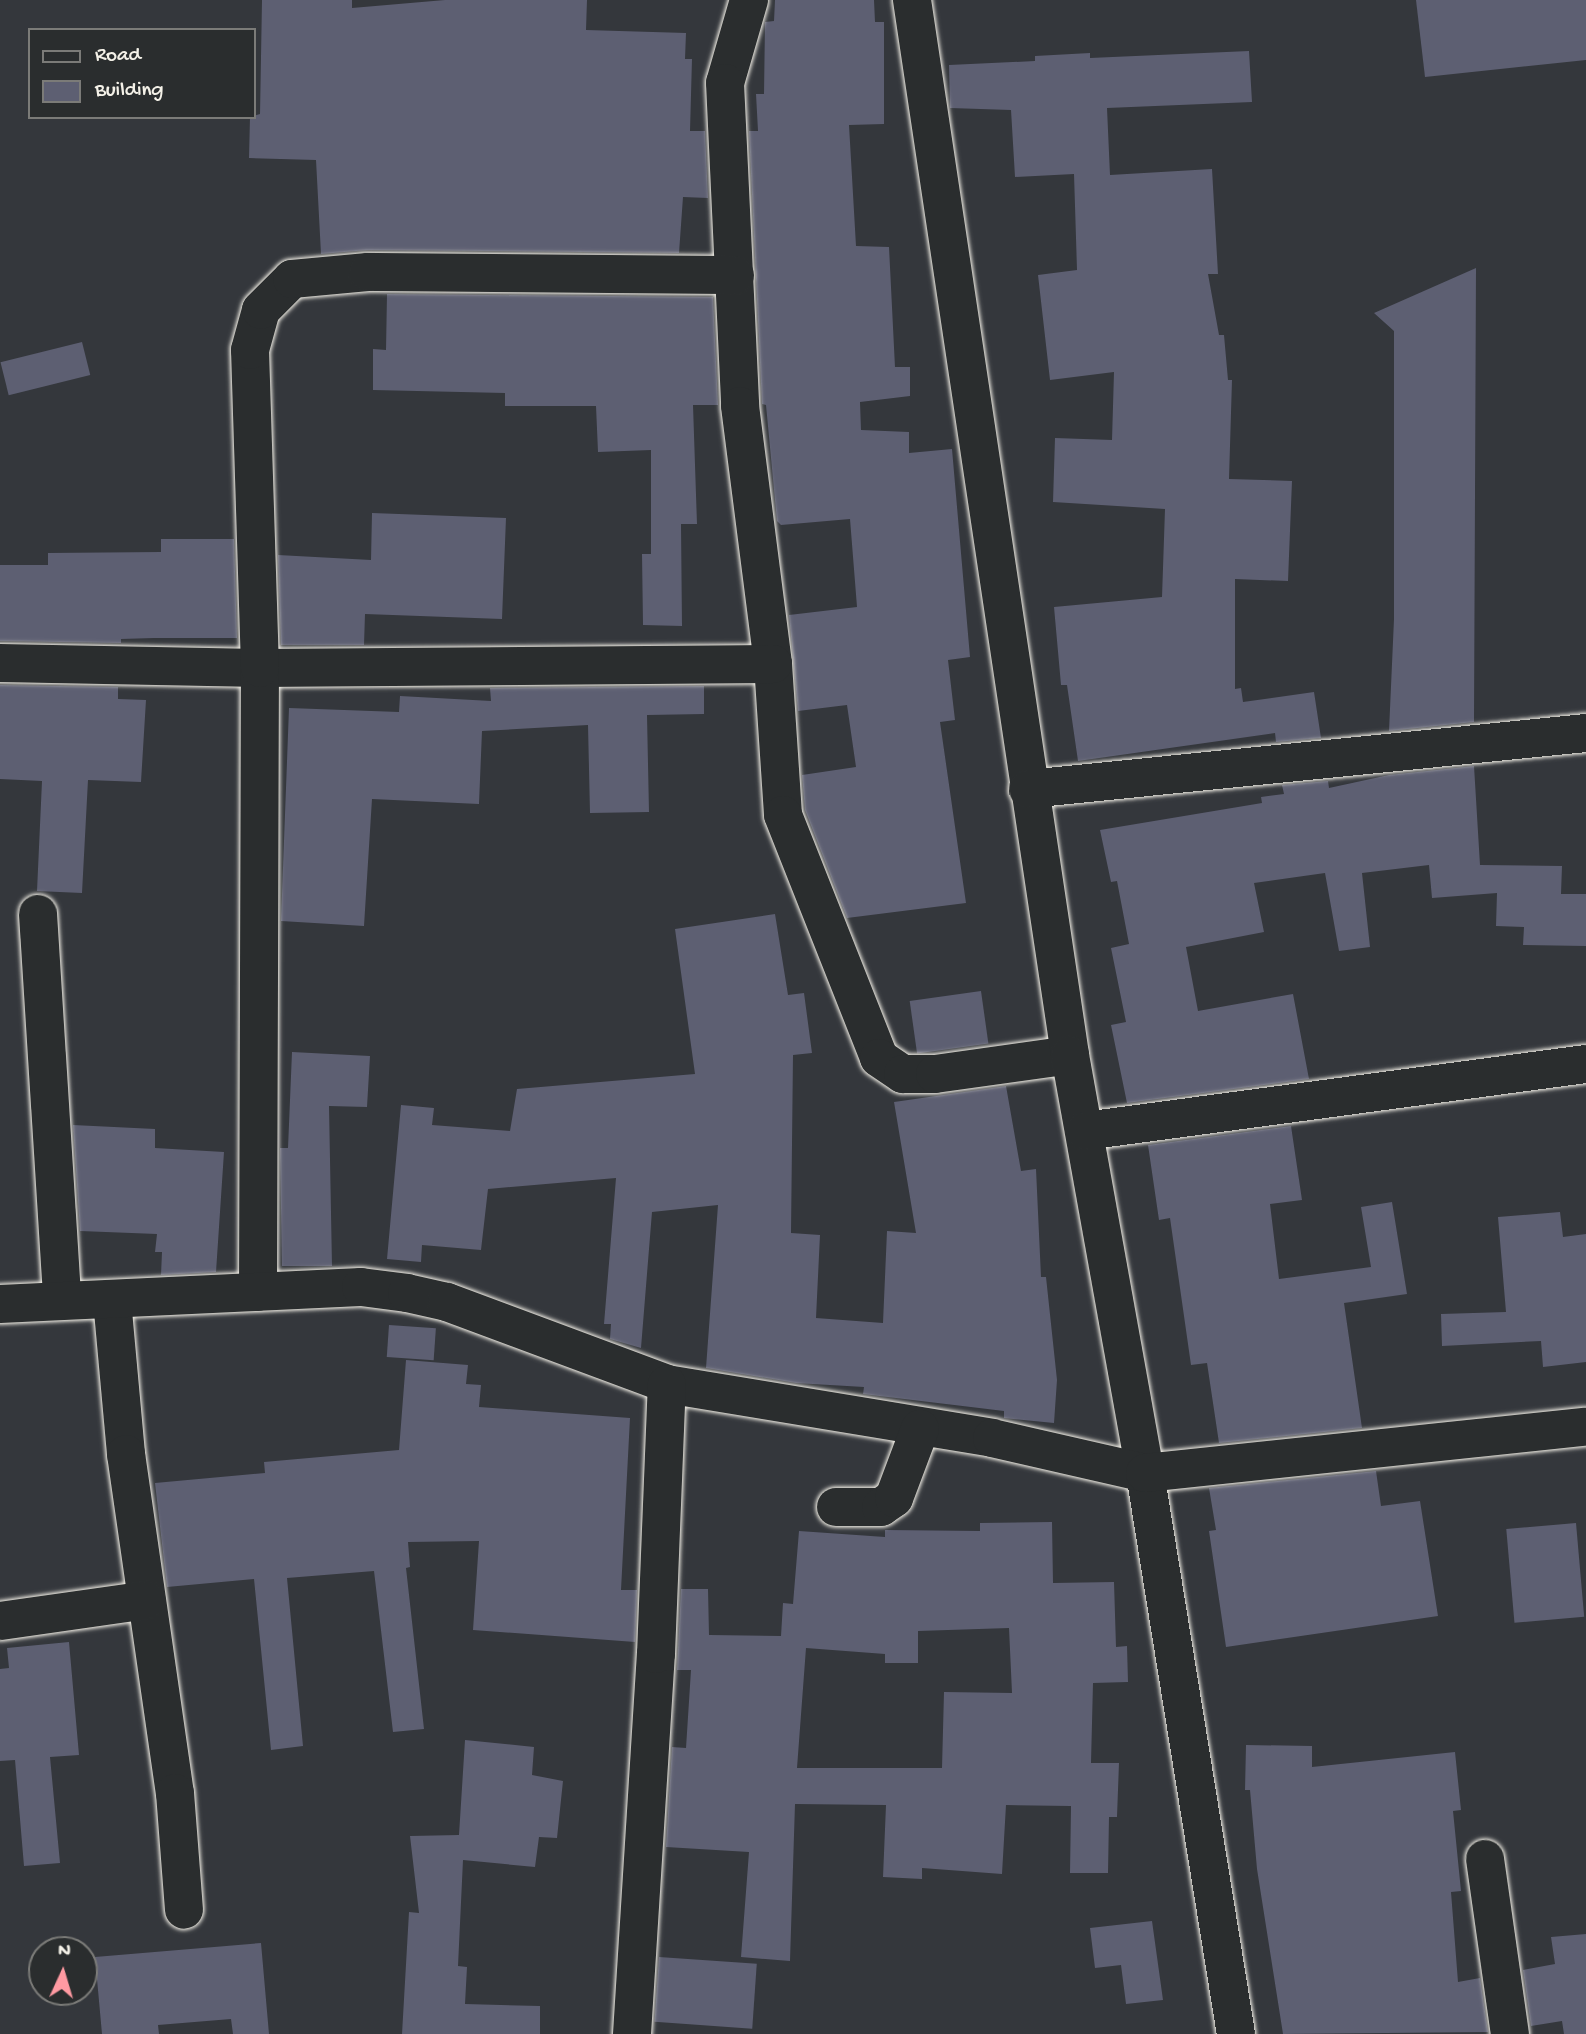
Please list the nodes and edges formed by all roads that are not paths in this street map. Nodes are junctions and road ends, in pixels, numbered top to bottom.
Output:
1 (749, 0) edge
2 (912, 0) edge
3 (735, 275) junction
4 (0, 663) edge
5 (773, 664) junction
6 (260, 668) junction
7 (1586, 733) edge
8 (1028, 789) junction
9 (38, 914) dead end
10 (1070, 1055) junction
11 (1586, 1064) edge
12 (1085, 1131) junction
13 (258, 1292) junction
14 (62, 1300) junction
15 (112, 1300) junction
16 (0, 1304) edge
17 (667, 1384) junction
18 (1586, 1427) edge
19 (920, 1429) junction
20 (1145, 1473) junction
21 (836, 1507) dead end
22 (147, 1600) junction
23 (0, 1621) edge
24 (1485, 1859) dead end
25 (184, 1910) dead end
26 (632, 2034) edge
27 (1236, 2034) edge
28 (1510, 2034) edge

1 - 3 street
2 - 8 street
3 - 5 street
3 - 6 street
4 - 6 street
5 - 6 street
5 - 10 street
6 - 13 street
7 - 8 street
8 - 10 street
9 - 14 street
10 - 12 street
11 - 12 street
12 - 20 street
13 - 15 street
13 - 17 street
14 - 15 street
14 - 16 street
15 - 22 street
17 - 19 street
17 - 26 street
18 - 20 street
19 - 20 street
19 - 21 street
20 - 27 street
22 - 23 street
22 - 25 street
24 - 28 street

